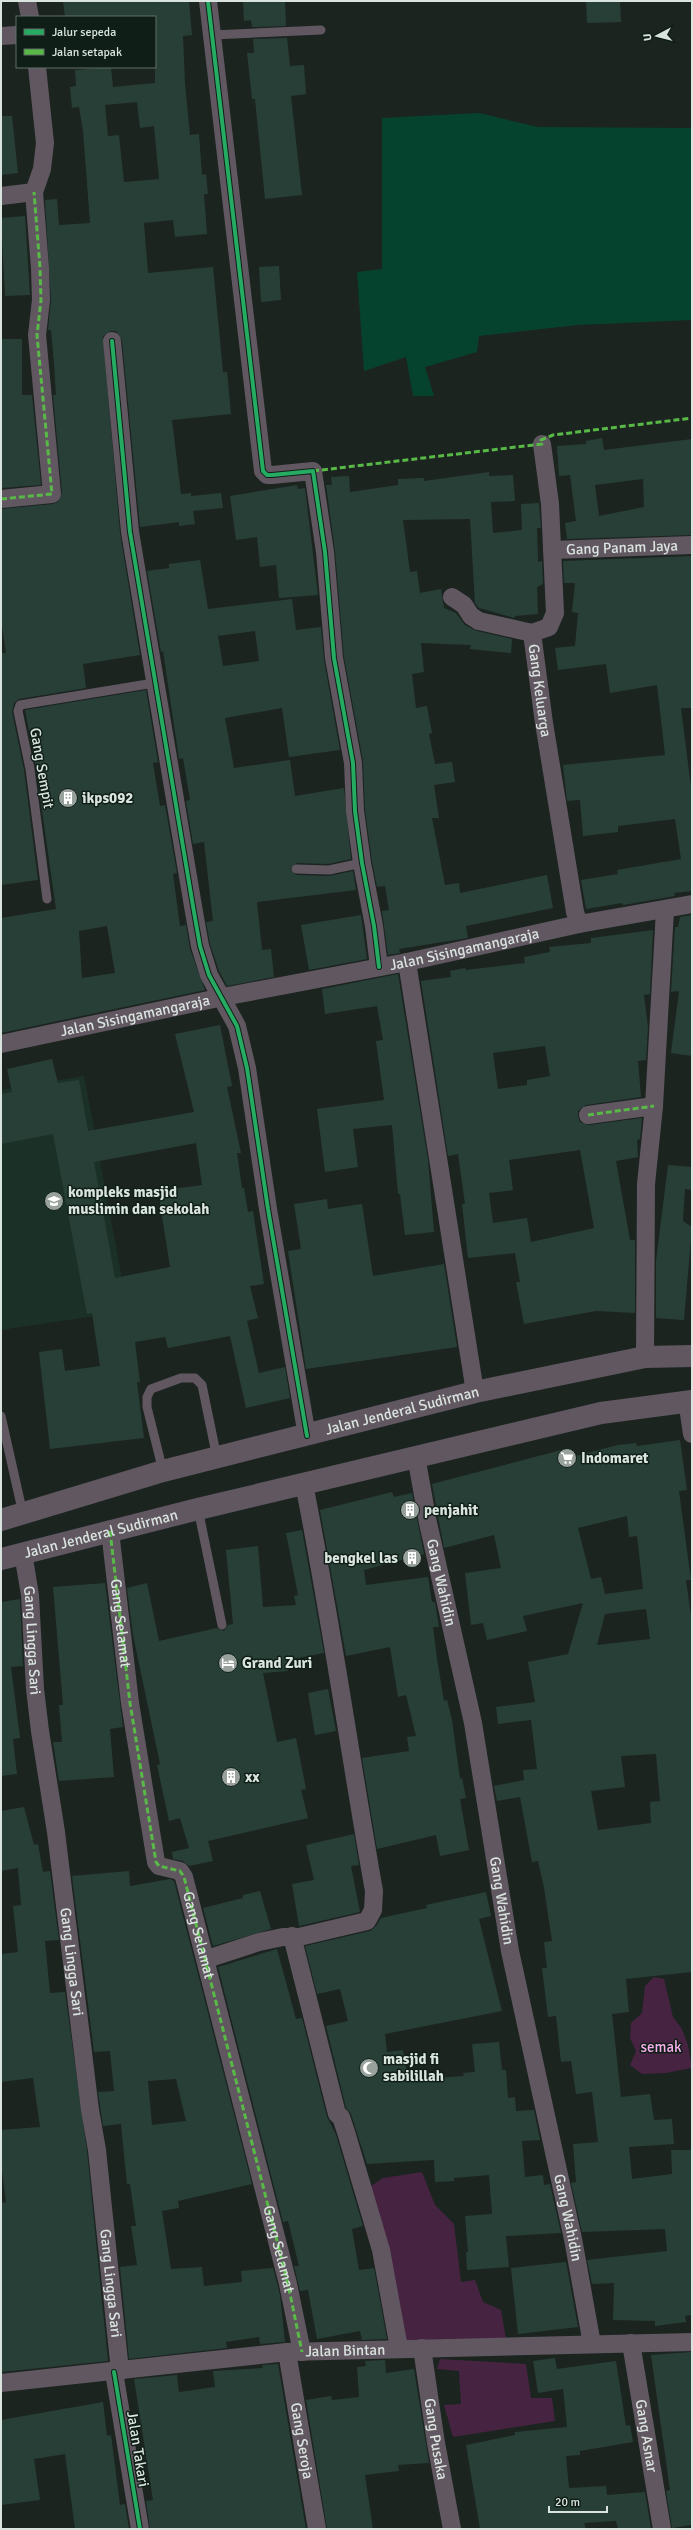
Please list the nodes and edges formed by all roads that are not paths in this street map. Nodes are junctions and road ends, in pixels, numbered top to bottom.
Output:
1 (27, 1) edge
2 (208, 1) edge
3 (30, 16) edge
4 (321, 30) dead end
5 (16, 34) edge
6 (213, 35) junction
7 (1, 36) edge
8 (37, 68) edge
9 (34, 192) junction
10 (1, 196) edge
11 (112, 341) dead end
12 (542, 444) dead end
13 (1, 499) edge
14 (692, 545) edge
15 (552, 550) junction
16 (452, 597) dead end
17 (532, 633) junction
18 (154, 683) junction
19 (362, 863) junction
20 (296, 869) dead end
21 (47, 899) dead end
22 (692, 904) edge
23 (665, 910) junction
24 (579, 924) junction
25 (408, 962) junction
26 (379, 967) junction
27 (223, 997) junction
28 (1, 1044) edge
29 (654, 1106) junction
30 (588, 1115) dead end
31 (692, 1356) edge
32 (645, 1357) junction
33 (475, 1392) junction
34 (689, 1401) edge
35 (1, 1416) edge
36 (692, 1434) edge
37 (307, 1436) junction
38 (416, 1456) junction
39 (218, 1458) junction
40 (163, 1471) junction
41 (304, 1484) junction
42 (198, 1509) junction
43 (22, 1514) junction
44 (1, 1520) edge
45 (110, 1530) junction
46 (23, 1553) junction
47 (1, 1559) edge
48 (222, 1625) dead end
49 (292, 1936) junction
50 (207, 1959) junction
51 (692, 2342) edge
52 (631, 2343) junction
53 (592, 2344) junction
54 (399, 2348) junction
55 (422, 2348) junction
56 (294, 2352) junction
57 (117, 2372) junction
58 (1, 2383) edge
59 (140, 2529) edge
60 (316, 2529) edge
61 (452, 2529) edge
62 (662, 2529) edge

1 - 3 street
2 - 6 street
4 - 6 lane
5 - 7 street
6 - 19 street
8 - 9 street
9 - 10 street
9 - 13 street
11 - 18 street
12 - 15 street, Gang Keluarga
14 - 15 street, Gang Panam Jaya
15 - 17 street, Gang Keluarga
16 - 17 street
17 - 24 street, Gang Keluarga
18 - 21 lane, Gang Sempit
18 - 27 street
19 - 20 lane
19 - 26 street
22 - 23 street, Jalan Sisingamangaraja
23 - 24 street, Jalan Sisingamangaraja
23 - 29 street
24 - 25 street, Jalan Sisingamangaraja
25 - 26 street, Jalan Sisingamangaraja
25 - 33 street
26 - 27 street, Jalan Sisingamangaraja
27 - 28 street, Jalan Sisingamangaraja
27 - 37 street
29 - 30 street
29 - 32 street
31 - 32 main road, Jalan Jenderal Sudirman
32 - 33 main road, Jalan Jenderal Sudirman
33 - 37 main road, Jalan Jenderal Sudirman
34 - 36 street
34 - 38 main road, Jalan Jenderal Sudirman
35 - 43 lane
37 - 39 main road, Jalan Jenderal Sudirman
38 - 41 main road, Jalan Jenderal Sudirman
38 - 53 street, Gang Wahidin
39 - 40 main road, Jalan Jenderal Sudirman
39 - 40 lane
40 - 43 main road, Jalan Jenderal Sudirman
41 - 42 main road, Jalan Jenderal Sudirman
41 - 49 street
42 - 45 main road, Jalan Jenderal Sudirman
42 - 48 lane
43 - 44 main road, Jalan Jenderal Sudirman
45 - 46 main road, Jalan Jenderal Sudirman
45 - 50 street, Gang Selamat
46 - 47 main road, Jalan Jenderal Sudirman
46 - 57 street, Gang Lingga Sari
49 - 50 street
49 - 54 street
50 - 56 street, Gang Selamat
51 - 52 street, Jalan Bintan
52 - 53 street, Jalan Bintan
52 - 62 street, Gang Asnar
53 - 55 street, Jalan Bintan
54 - 55 street, Jalan Bintan
54 - 56 street, Jalan Bintan
55 - 61 street, Gang Pusaka
56 - 57 street, Jalan Bintan
56 - 60 street, Gang Seroja
57 - 58 street, Jalan Bintan
57 - 59 street, Jalan Takari

